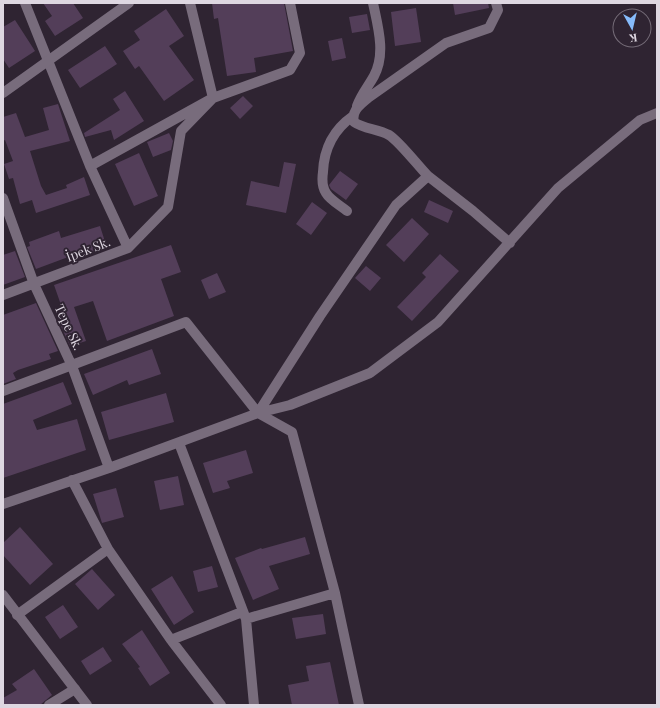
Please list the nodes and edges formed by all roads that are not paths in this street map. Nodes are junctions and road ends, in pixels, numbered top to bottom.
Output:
1 (25, 3) edge
2 (129, 3) edge
3 (190, 3) edge
4 (290, 3) edge
5 (374, 3) edge
6 (496, 3) edge
7 (48, 62) junction
8 (3, 93) edge
9 (213, 98) junction
10 (355, 112) junction
11 (657, 112) edge
12 (90, 166) junction
13 (428, 176) junction
14 (3, 198) edge
15 (347, 211) dead end
16 (510, 243) junction
17 (128, 248) junction
18 (34, 284) junction
19 (3, 295) edge
20 (72, 366) junction
21 (3, 391) edge
22 (258, 413) junction
23 (179, 443) junction
24 (109, 468) junction
25 (72, 480) junction
26 (3, 504) edge
27 (108, 549) junction
28 (335, 594) junction
29 (3, 595) edge
30 (6, 607) edge
31 (17, 615) junction
32 (244, 616) junction
33 (171, 640) junction
34 (75, 689) junction
35 (49, 705) edge
36 (87, 705) edge
37 (221, 705) edge
38 (254, 705) edge
39 (359, 705) edge

1 - 7 street
2 - 7 street
3 - 9 street
4 - 9 street
5 - 10 street
6 - 10 street
7 - 8 street
7 - 12 street
9 - 12 street
9 - 17 street, İpek Sk.
10 - 13 street
10 - 15 street
11 - 16 street
12 - 17 street
13 - 16 street
13 - 22 street
14 - 18 street, Tepe Sk.
16 - 22 street
17 - 18 street, İpek Sk.
18 - 19 street, İpek Sk.
18 - 20 street, Tepe Sk.
20 - 21 street
20 - 22 street
20 - 24 street, Tepe Sk.
22 - 23 street
22 - 28 street
23 - 24 street
23 - 32 street
24 - 25 street
25 - 26 street
25 - 27 street
27 - 31 street
27 - 33 street
28 - 32 street
28 - 39 street
29 - 30 street
30 - 31 street
31 - 34 street
32 - 33 street
32 - 38 street
33 - 37 street
34 - 35 street
34 - 36 street

